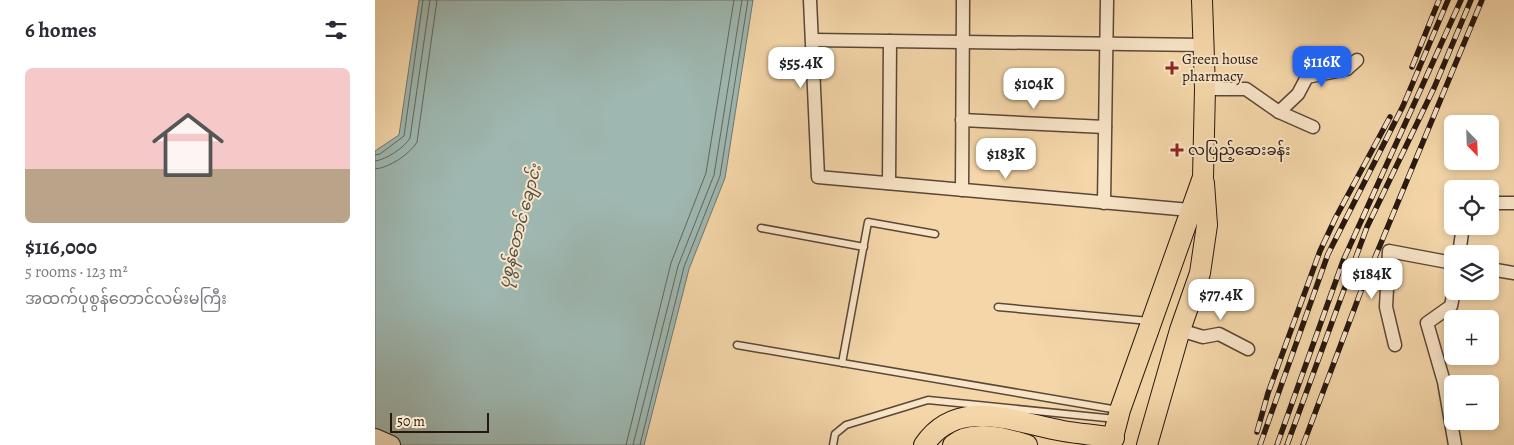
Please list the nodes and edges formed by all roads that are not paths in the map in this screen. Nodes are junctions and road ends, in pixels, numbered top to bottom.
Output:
1 (810, 0) edge
2 (963, 0) edge
3 (1107, 0) edge
4 (1202, 0) edge
5 (813, 40) junction
6 (890, 41) junction
7 (963, 42) junction
8 (1106, 44) junction
9 (1203, 45) junction
10 (1357, 60) dead end
11 (1205, 89) junction
12 (1279, 112) junction
13 (962, 120) junction
14 (1313, 126) dead end
15 (1105, 127) junction
16 (1203, 177) junction
17 (889, 183) junction
18 (962, 190) junction
19 (1104, 203) junction
20 (1499, 203) edge
21 (1514, 203) edge
22 (1190, 210) junction
23 (761, 228) dead end
24 (935, 234) dead end
25 (864, 246) junction
26 (1444, 261) edge
27 (1499, 270) edge
28 (1514, 273) edge
29 (1452, 300) edge
30 (998, 307) dead end
31 (1154, 322) junction
32 (1180, 330) junction
33 (737, 345) dead end
34 (1395, 345) dead end
35 (1249, 349) dead end
36 (842, 363) junction
37 (1116, 428) edge
38 (375, 438) edge
39 (391, 445) edge
40 (833, 445) edge
41 (924, 445) edge
42 (953, 445) edge
43 (1027, 445) edge
44 (1147, 445) edge
45 (1455, 445) edge

1 - 5 street
2 - 7 street
3 - 8 street
4 - 9 main road
5 - 6 street
5 - 17 street
6 - 7 street
6 - 17 street
7 - 8 street
7 - 13 street
8 - 9 street
8 - 15 street
9 - 11 main road
10 - 12 street
11 - 12 street
11 - 16 main road
12 - 14 street
13 - 15 street
13 - 18 street
15 - 19 street
16 - 22 main road
16 - 32 main road
17 - 18 street
18 - 19 street
19 - 22 street
20 - 21 street
22 - 31 main road
23 - 25 lane
24 - 25 lane
25 - 36 lane
26 - 34 street
27 - 28 street
29 - 45 street
30 - 31 lane
31 - 37 main road
32 - 35 street
32 - 44 main road
33 - 36 lane
36 - 37 lane
37 - 40 lane
37 - 41 main road
38 - 39 main road
42 - 43 main road

